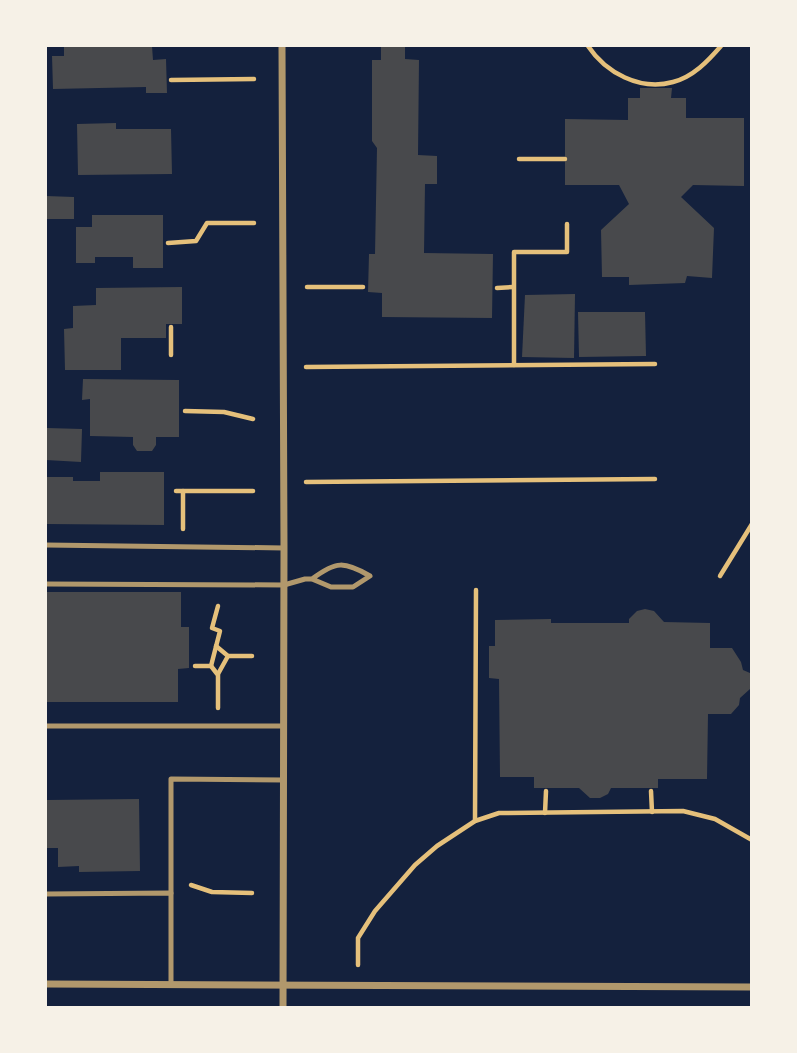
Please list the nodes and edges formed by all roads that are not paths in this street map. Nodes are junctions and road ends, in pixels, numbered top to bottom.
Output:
1 (282, 46) edge
2 (46, 545) edge
3 (284, 548) junction
4 (312, 579) junction
5 (46, 584) edge
6 (284, 585) junction
7 (46, 726) edge
8 (284, 726) junction
9 (284, 779) junction
10 (170, 893) junction
11 (46, 894) edge
12 (46, 984) edge
13 (171, 985) junction
14 (282, 986) junction
15 (751, 987) edge
16 (283, 1007) edge

1 - 3 street
2 - 3 lane
3 - 6 street
4 - 4 lane
4 - 6 lane
5 - 6 lane
6 - 8 street
7 - 8 lane
8 - 9 street
9 - 10 lane
9 - 14 street
10 - 11 lane
10 - 13 lane
12 - 13 street
13 - 14 street
14 - 15 street
14 - 16 street

